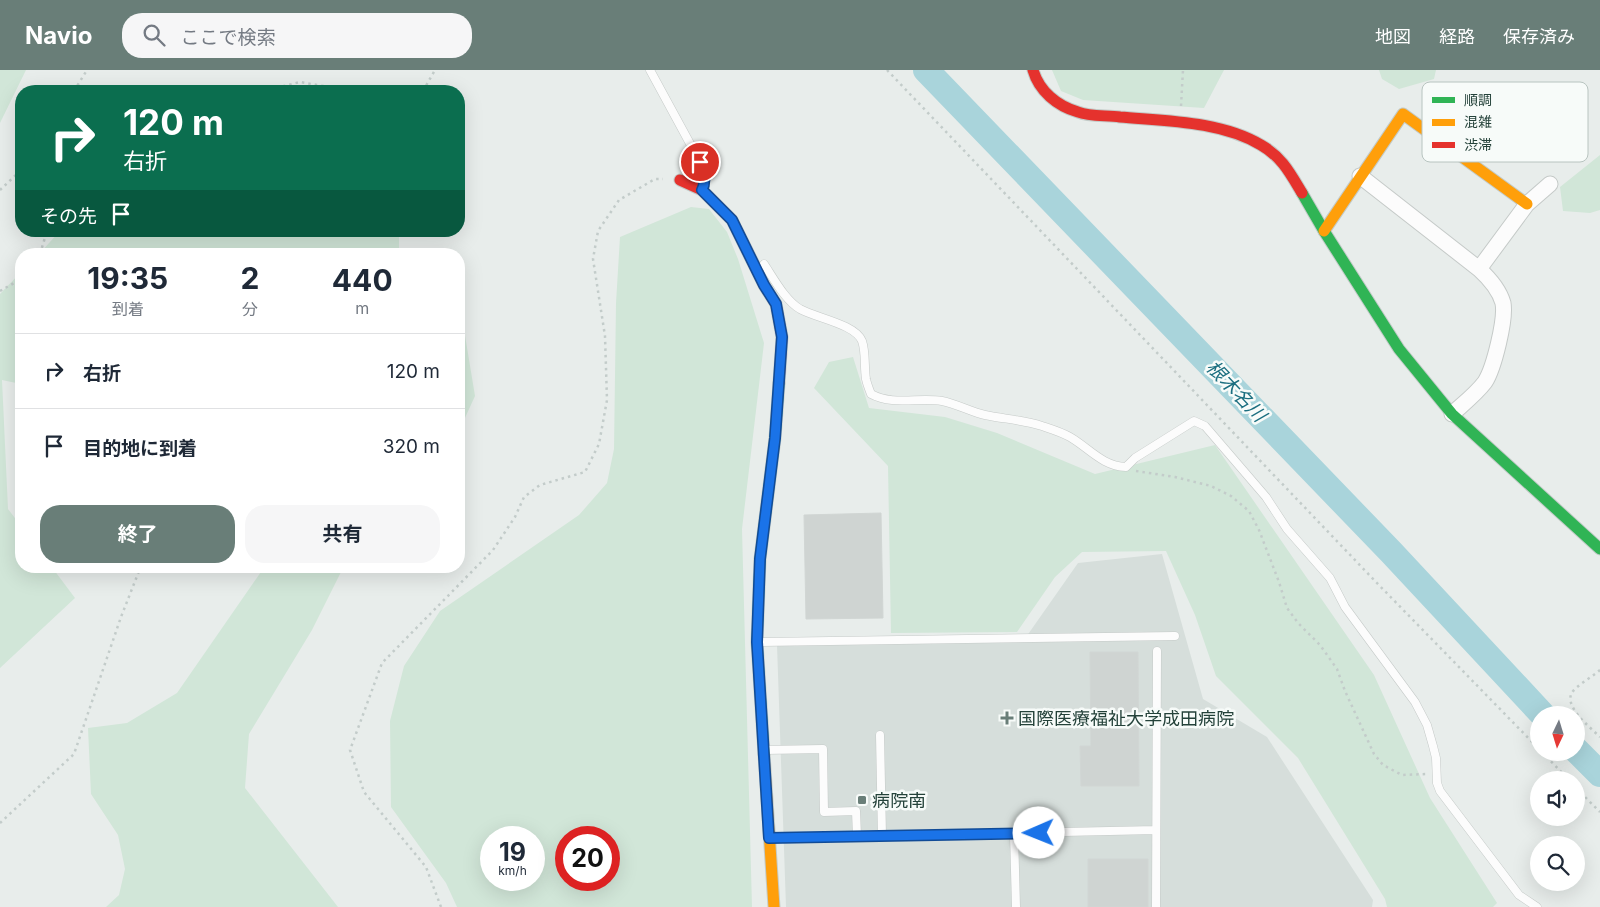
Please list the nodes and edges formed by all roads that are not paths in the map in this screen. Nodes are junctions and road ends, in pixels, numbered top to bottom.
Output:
1 (650, 70) edge
2 (1033, 70) edge
3 (1422, 128) edge
4 (1469, 162) edge
5 (1360, 176) junction
6 (680, 180) road end
7 (1550, 184) dead end
8 (702, 190) junction
9 (1527, 204) junction
10 (732, 220) junction
11 (1324, 231) junction
12 (1479, 269) junction
13 (1452, 414) junction
14 (1600, 549) edge
15 (1175, 636) dead end
16 (757, 642) junction
17 (1157, 650) dead end
18 (880, 734) dead end
19 (764, 750) junction
20 (1156, 830) junction
21 (1014, 833) junction
22 (857, 836) junction
23 (882, 836) junction
24 (769, 838) junction
25 (1524, 899) junction
26 (774, 907) edge
27 (1016, 907) edge
28 (1156, 907) edge
29 (1520, 907) edge
30 (1538, 907) edge

1 - 8 lane
2 - 11 street
3 - 5 street
4 - 9 street
5 - 11 street
5 - 12 street
6 - 8 street
7 - 9 street
8 - 10 street
9 - 12 street
10 - 16 street
10 - 25 lane
11 - 13 street
12 - 13 street
13 - 14 street
15 - 16 lane
16 - 19 street
17 - 20 lane
18 - 23 lane
19 - 22 lane
19 - 24 street
20 - 21 lane
20 - 28 lane
21 - 23 lane
21 - 27 lane
22 - 23 lane
22 - 24 lane
24 - 26 street
25 - 29 lane
25 - 30 lane

